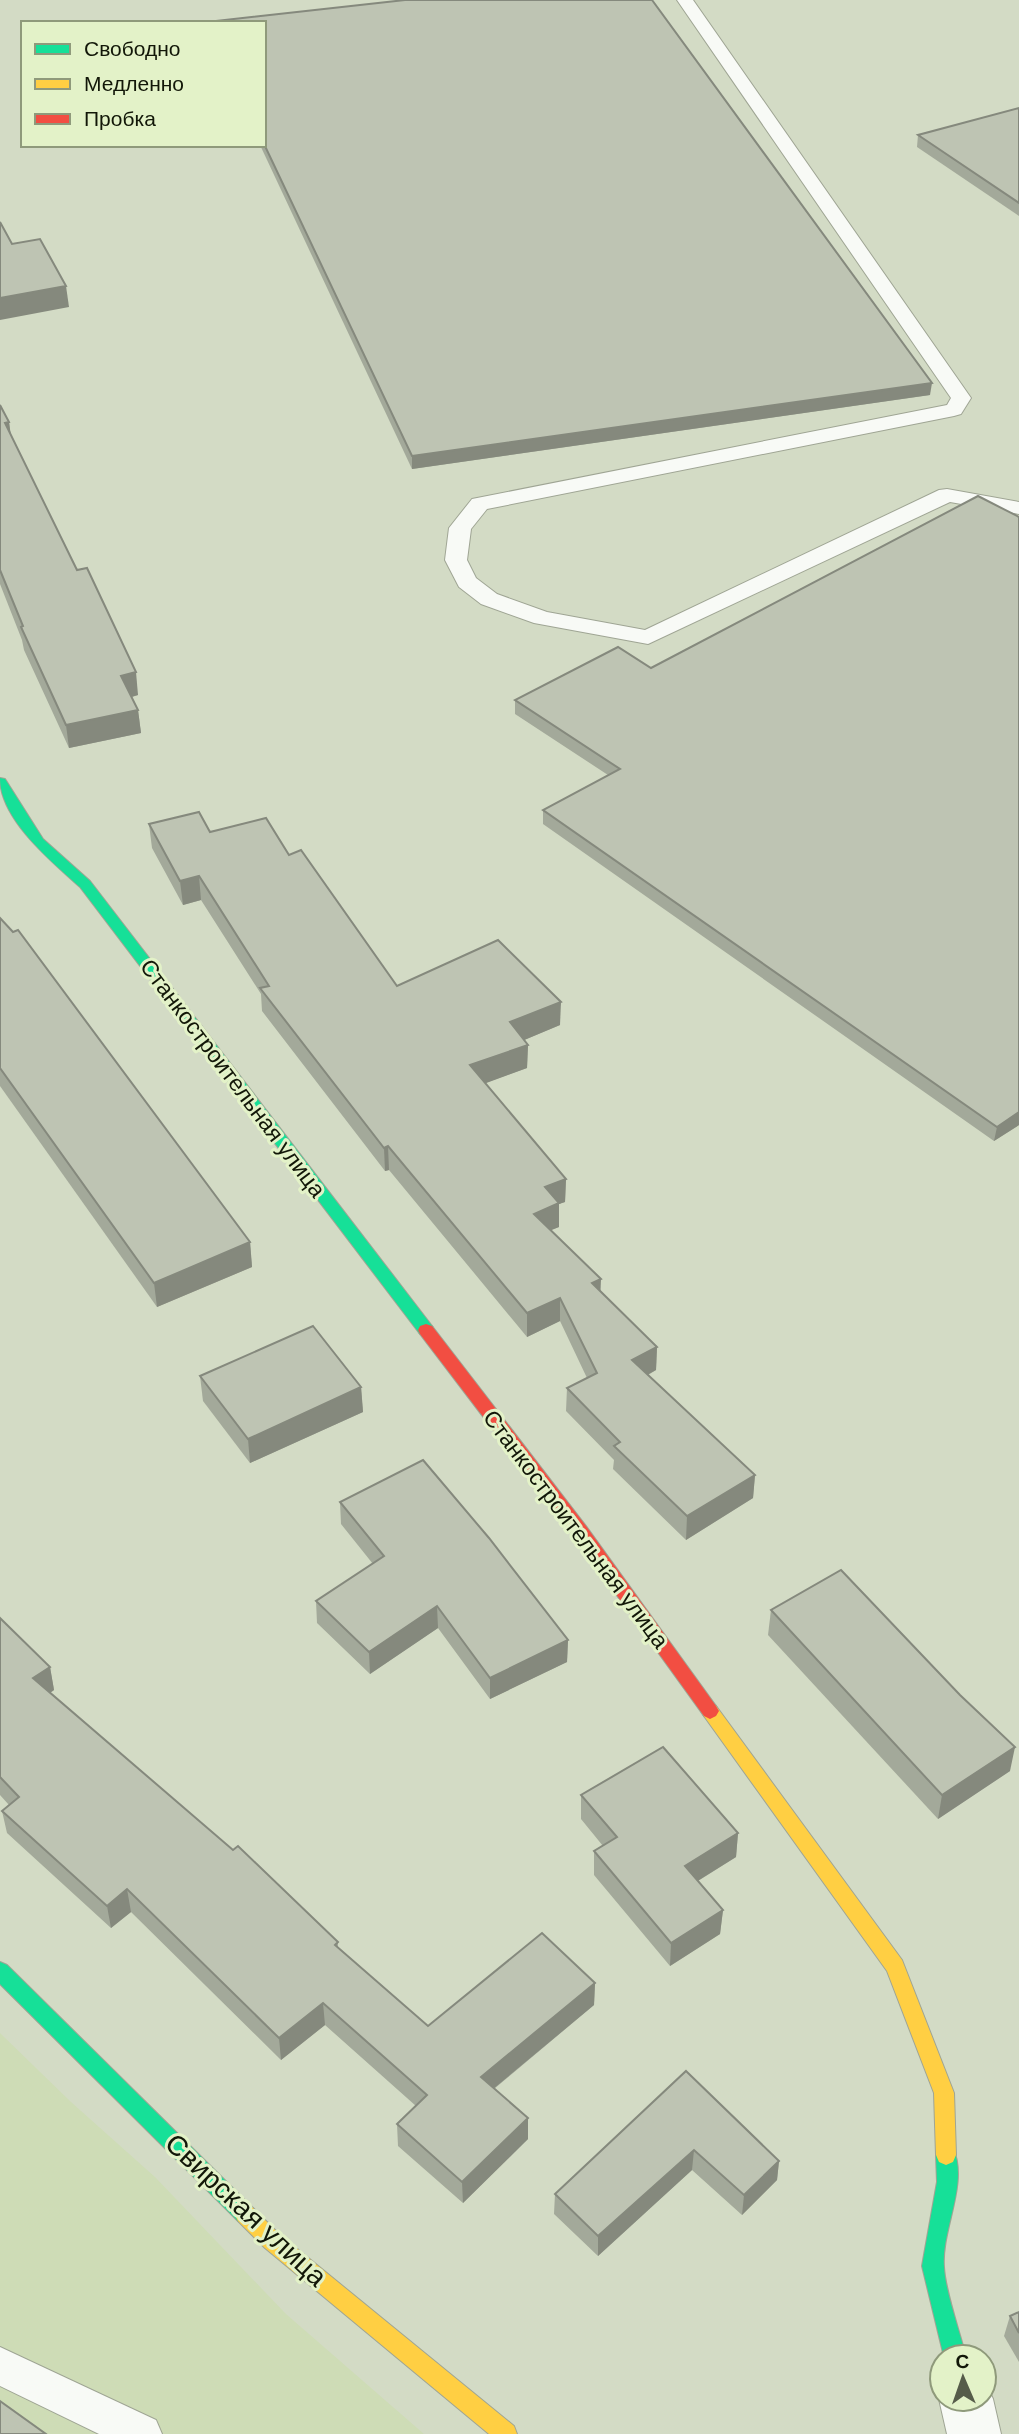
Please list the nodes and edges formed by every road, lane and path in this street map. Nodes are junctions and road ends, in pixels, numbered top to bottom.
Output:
1 (685, 0) edge
2 (1019, 508) edge
3 (0, 782) edge
4 (0, 1971) edge
5 (952, 2343) edge
6 (0, 2366) edge
7 (969, 2413) edge
8 (142, 2434) edge
9 (506, 2434) edge
10 (974, 2434) edge

1 - 2 lane
3 - 5 street, Станкостроительная улица
4 - 9 street, Свирская улица
6 - 8 lane
7 - 10 street

